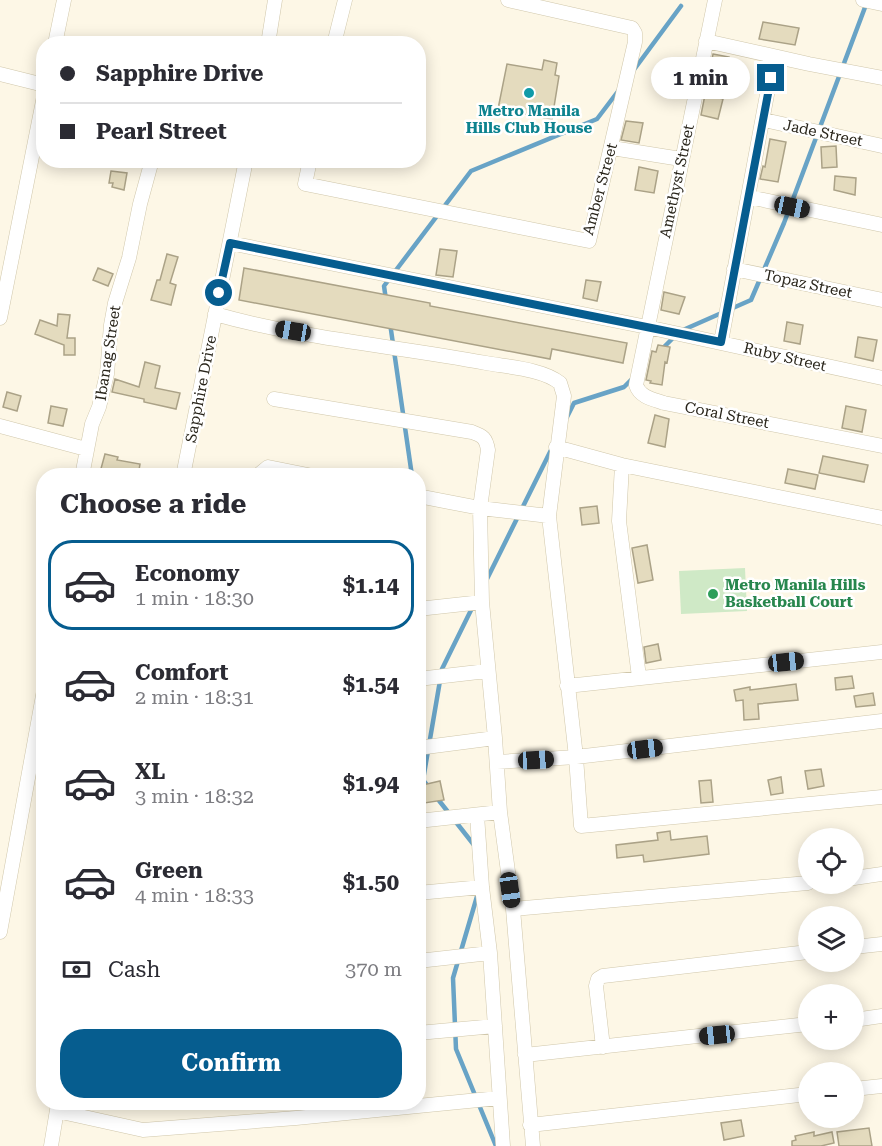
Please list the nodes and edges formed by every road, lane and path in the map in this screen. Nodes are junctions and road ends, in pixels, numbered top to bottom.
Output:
1 (64, 0) edge
2 (275, 0) edge
3 (345, 0) edge
4 (508, 0) edge
5 (715, 0) edge
6 (863, 0) edge
7 (882, 4) edge
8 (56, 36) edge
9 (269, 36) edge
10 (336, 36) edge
11 (706, 41) junction
12 (774, 57) junction
13 (0, 74) edge
14 (882, 78) edge
15 (36, 83) edge
16 (764, 120) junction
17 (36, 134) edge
18 (882, 146) edge
19 (612, 148) junction
20 (681, 159) junction
21 (150, 168) edge
22 (244, 168) edge
23 (308, 168) edge
24 (749, 197) junction
25 (882, 225) edge
26 (230, 243) junction
27 (734, 269) junction
28 (882, 300) edge
29 (1, 302) edge
30 (215, 314) junction
31 (0, 318) edge
32 (647, 327) junction
33 (721, 342) junction
34 (882, 378) edge
35 (274, 399) dead end
36 (0, 426) edge
37 (882, 446) edge
38 (556, 447) junction
39 (86, 449) junction
40 (622, 465) junction
41 (83, 468) edge
42 (185, 468) edge
43 (426, 498) edge
44 (480, 508) junction
45 (549, 516) junction
46 (882, 518) edge
47 (482, 602) junction
48 (426, 608) edge
49 (882, 652) edge
50 (487, 671) junction
51 (639, 677) junction
52 (426, 678) edge
53 (567, 686) junction
54 (882, 722) edge
55 (36, 730) edge
56 (495, 738) junction
57 (426, 747) edge
58 (576, 757) junction
59 (497, 762) junction
60 (882, 797) edge
61 (500, 812) junction
62 (477, 815) junction
63 (426, 820) edge
64 (882, 874) edge
65 (864, 877) edge
66 (798, 884) edge
67 (482, 887) junction
68 (426, 892) edge
69 (3, 896) edge
70 (513, 909) junction
71 (0, 932) edge
72 (882, 944) edge
73 (864, 946) edge
74 (490, 953) junction
75 (798, 953) edge
76 (426, 960) edge
77 (882, 1016) edge
78 (864, 1019) edge
79 (798, 1025) edge
80 (495, 1026) junction
81 (426, 1032) edge
82 (603, 1047) junction
83 (525, 1056) junction
84 (882, 1086) edge
85 (864, 1088) edge
86 (798, 1095) edge
87 (499, 1098) junction
88 (426, 1105) edge
89 (57, 1110) edge
90 (69, 1110) edge
91 (377, 1110) edge
92 (530, 1125) junction
93 (51, 1146) edge
94 (503, 1146) edge
95 (533, 1146) edge

1 - 8 street
2 - 9 street
3 - 10 street
4 - 19 street, Amber Street
5 - 11 street, Amethyst Street
6 - 7 street
11 - 12 street
11 - 20 street, Amethyst Street
12 - 14 street
12 - 16 street
13 - 15 street
16 - 18 street, Jade Street
16 - 24 street
17 - 29 street
19 - 20 street
19 - 23 street, Amber Street
20 - 32 street, Amethyst Street
21 - 39 street, Ibanag Street
22 - 26 street, Sapphire Drive
24 - 25 street
24 - 27 street
26 - 30 street, Sapphire Drive
26 - 32 street, Ruby Street
27 - 28 street, Topaz Street
27 - 33 street
29 - 31 street
30 - 38 street
30 - 42 street, Sapphire Drive
32 - 33 street, Ruby Street
32 - 37 street, Coral Street
33 - 34 street, Ruby Street
35 - 44 street
36 - 39 street
38 - 40 street
38 - 45 street
39 - 41 street, Ibanag Street
40 - 46 street
40 - 51 street
43 - 44 street
44 - 45 street
44 - 47 street
45 - 53 street
47 - 48 street
47 - 50 street
49 - 51 street
50 - 52 street
50 - 56 street
51 - 53 street
53 - 58 street
54 - 58 street
55 - 69 street
56 - 57 street
56 - 59 street
58 - 59 street
58 - 60 street
59 - 61 street
61 - 62 street
61 - 70 street
62 - 63 street
62 - 67 street
64 - 65 street
66 - 70 street
67 - 68 street
67 - 74 street
69 - 71 street
70 - 83 street
72 - 73 street
74 - 76 street
74 - 80 street
75 - 82 street
77 - 78 street
79 - 82 street
80 - 81 street
80 - 87 street
82 - 83 street
83 - 92 street
84 - 85 street
86 - 92 street
87 - 88 street
87 - 94 street
89 - 93 street
90 - 91 street
92 - 95 street

